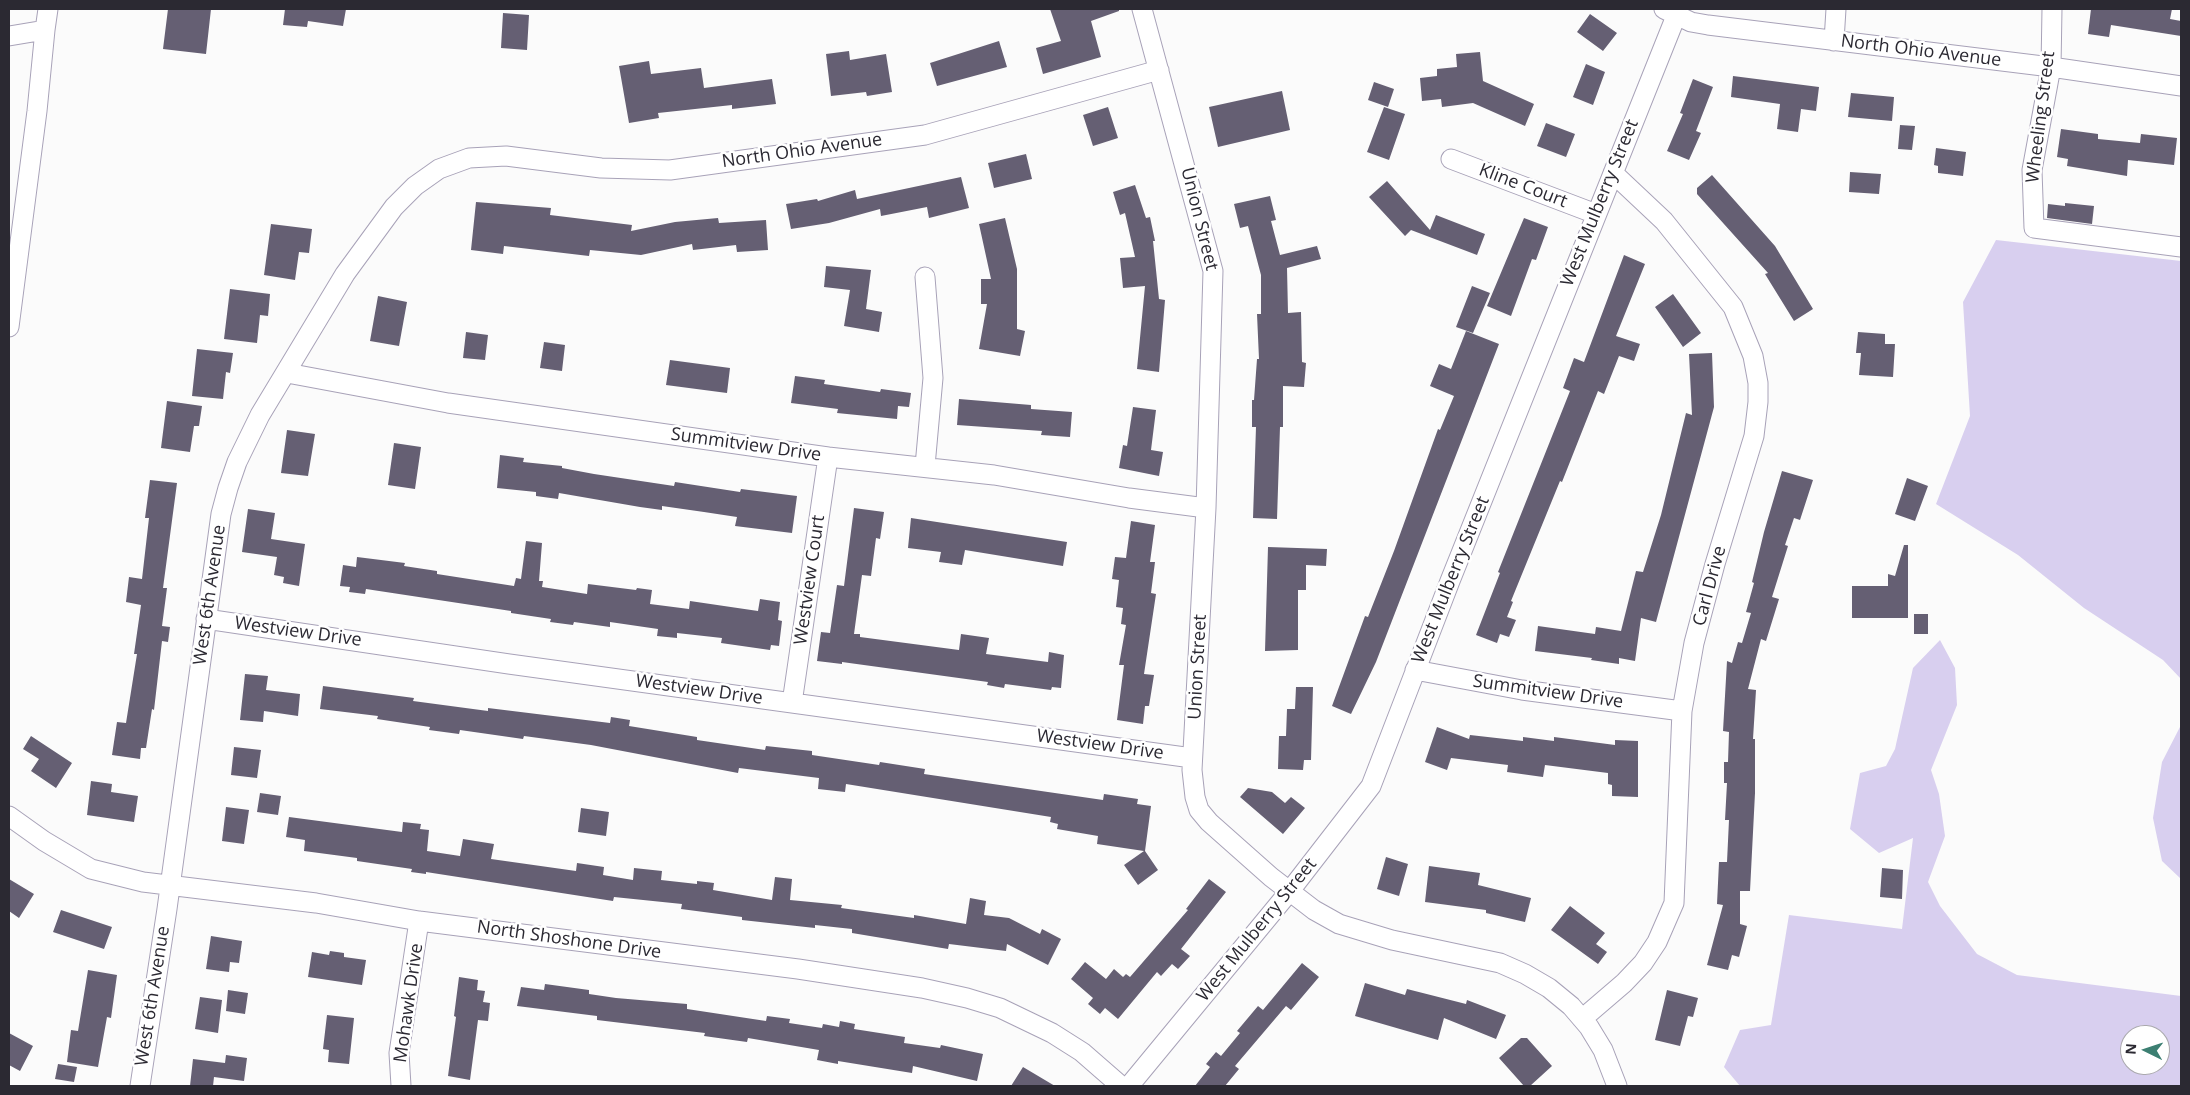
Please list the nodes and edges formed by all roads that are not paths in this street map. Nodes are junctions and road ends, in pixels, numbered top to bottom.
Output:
1 (48, 9) edge
2 (1142, 9) edge
3 (1836, 9) edge
4 (2052, 9) edge
5 (1670, 12) edge
6 (45, 30) junction
7 (9, 36) edge
8 (1834, 41) junction
9 (2051, 67) junction
10 (1159, 70) junction
11 (2181, 86) edge
12 (1451, 159) dead end
13 (439, 169) joint
14 (1613, 173) junction
15 (1596, 214) junction
16 (2181, 247) edge
17 (925, 277) dead end
18 (9, 327) edge
19 (287, 373) junction
20 (828, 457) junction
21 (925, 466) junction
22 (1206, 508) junction
23 (206, 619) junction
24 (1415, 670) junction
25 (792, 703) junction
26 (1682, 711) junction
27 (1192, 758) junction
28 (9, 816) edge
29 (169, 886) junction
30 (1289, 892) junction
31 (419, 921) junction
32 (1582, 1019) junction
33 (140, 1086) edge
34 (402, 1086) edge
35 (1121, 1086) edge
36 (1129, 1086) edge
37 (1617, 1086) edge

1 - 6 street
2 - 10 street, Union Street
3 - 8 street
4 - 9 street, Wheeling Street
5 - 8 street, North Ohio Avenue
5 - 14 street, West Mulberry Street
6 - 7 street
6 - 18 street
8 - 9 street, North Ohio Avenue
9 - 11 street, North Ohio Avenue
9 - 16 street, Wheeling Street
10 - 13 street, North Ohio Avenue
10 - 22 street, Union Street
12 - 15 street, Kline Court
13 - 19 street, West 6th Avenue
14 - 15 street, West Mulberry Street
14 - 26 street, Carl Drive
15 - 24 street, West Mulberry Street
17 - 21 street
19 - 20 street, Summitview Drive
19 - 23 street, West 6th Avenue
20 - 21 street, Summitview Drive
20 - 25 street, Westview Court
21 - 22 street, Summitview Drive
22 - 27 street, Union Street
23 - 25 street, Westview Drive
23 - 29 street, West 6th Avenue
24 - 26 street, Summitview Drive
24 - 30 street, West Mulberry Street
25 - 27 street, Westview Drive
26 - 32 street, Carl Drive
27 - 30 street, Union Street
28 - 29 street, North Shoshone Drive
29 - 31 street, North Shoshone Drive
29 - 33 street, West 6th Avenue
30 - 32 street, Union Street
30 - 36 street, West Mulberry Street
31 - 34 street, Mohawk Drive
31 - 35 street, North Shoshone Drive
32 - 37 street, Union Street

